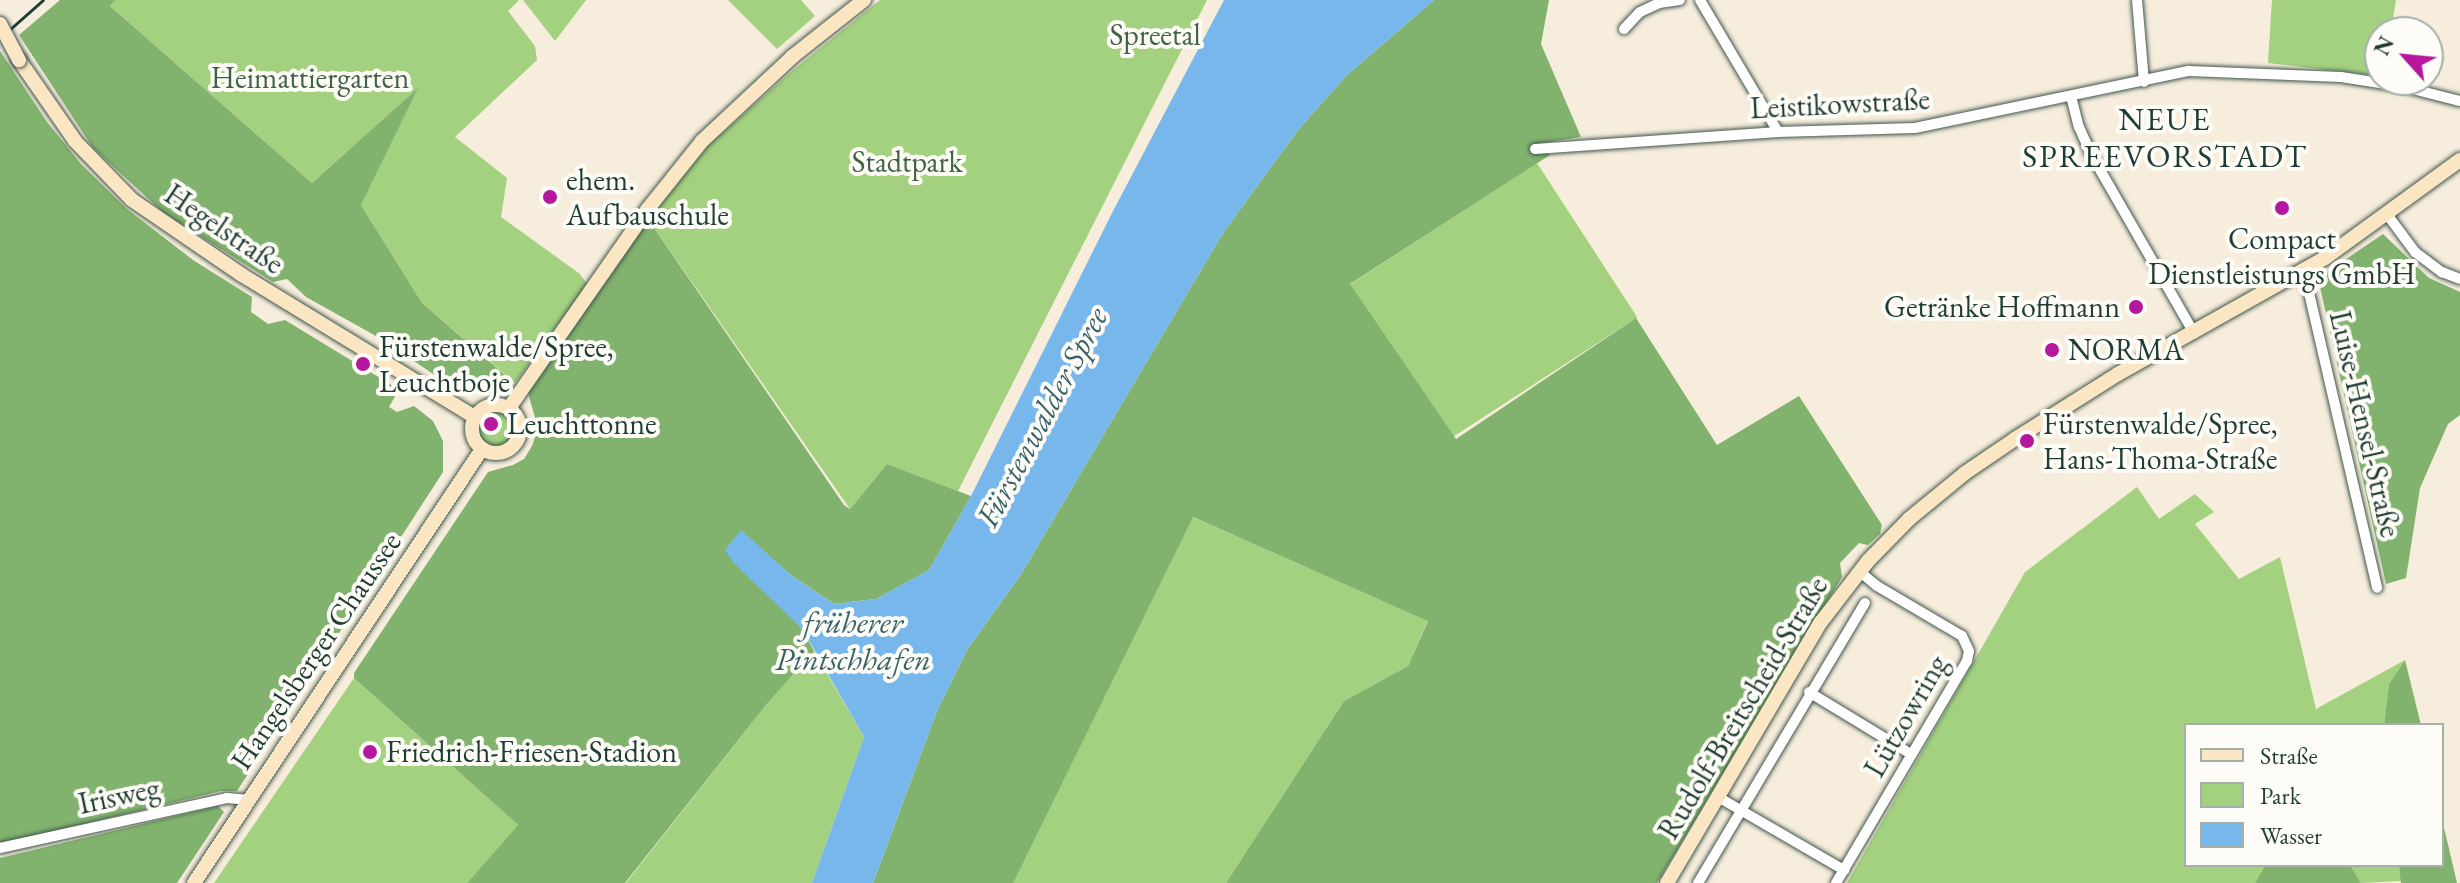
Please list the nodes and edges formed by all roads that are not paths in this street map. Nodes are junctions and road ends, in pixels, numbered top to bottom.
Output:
1 (864, 0) edge
2 (1680, 0) edge
3 (1700, 0) edge
4 (2137, 0) edge
5 (0, 24) edge
6 (1624, 29) dead end
7 (2144, 82) junction
8 (2071, 96) junction
9 (2460, 101) edge
10 (1778, 132) junction
11 (1535, 149) dead end
12 (2460, 160) edge
13 (2386, 213) junction
14 (2304, 271) junction
15 (2460, 279) edge
16 (2194, 333) junction
17 (509, 408) junction
18 (475, 417) junction
19 (482, 449) junction
20 (1859, 571) junction
21 (2377, 588) dead end
22 (1865, 603) dead end
23 (1809, 692) junction
24 (1911, 754) junction
25 (1718, 797) junction
26 (249, 800) junction
27 (1740, 810) junction
28 (0, 848) edge
29 (1844, 870) junction
30 (194, 883) edge
31 (1667, 883) edge
32 (1698, 883) edge
33 (1836, 883) edge

1 - 17 main road
2 - 6 street
3 - 10 street
4 - 7 street
5 - 18 main road, Hegelstraße, bridge
7 - 8 street, Leistikowstraße
7 - 9 street, Leistikowstraße
8 - 10 street, Leistikowstraße
8 - 16 street
10 - 11 street, Leistikowstraße
12 - 13 main road, Rudolf-Breitscheid-Straße
13 - 14 main road, Rudolf-Breitscheid-Straße
13 - 15 street
14 - 16 main road, Rudolf-Breitscheid-Straße
14 - 21 street, Luise-Hensel-Straße
16 - 20 main road, Rudolf-Breitscheid-Straße
17 - 18 main road
17 - 19 main road
18 - 19 main road
19 - 26 main road, Hangelsberger Chaussee
20 - 24 street, Lützowring
20 - 25 main road, Rudolf-Breitscheid-Straße
22 - 23 street
23 - 24 street
23 - 27 street
24 - 29 street, Lützowring
25 - 27 street
25 - 31 main road, Rudolf-Breitscheid-Straße
26 - 28 street, Irisweg
26 - 30 main road, Hangelsberger Chaussee
27 - 29 street
27 - 32 street
29 - 33 street, Lützowring

